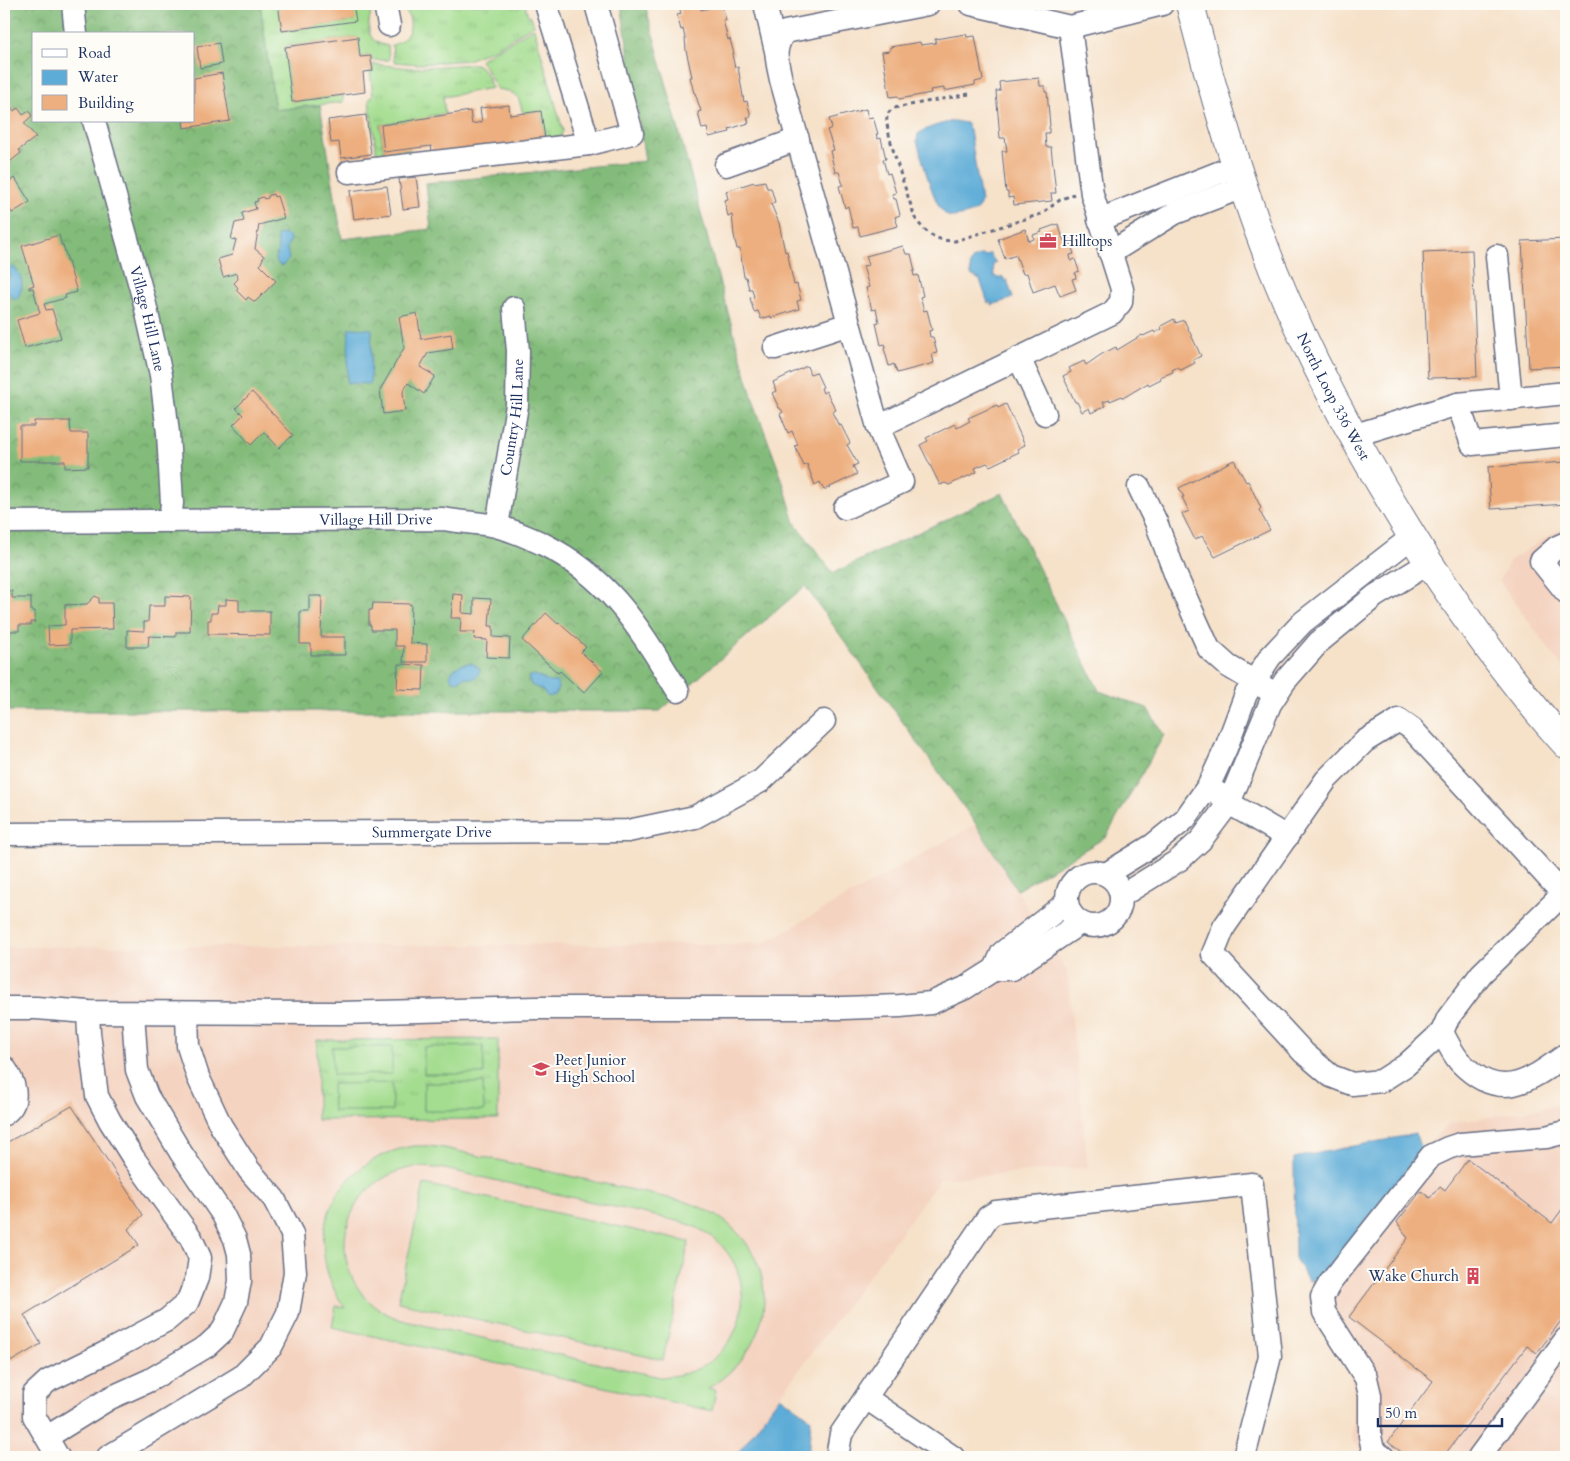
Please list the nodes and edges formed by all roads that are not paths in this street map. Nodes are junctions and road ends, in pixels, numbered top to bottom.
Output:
1 (73, 4) edge
2 (546, 4) edge
3 (596, 4) edge
4 (765, 4) edge
5 (928, 4) edge
6 (972, 4) edge
7 (1162, 4) edge
8 (1190, 4) edge
9 (1070, 27) junction
10 (76, 32) edge
11 (776, 51) junction
12 (94, 122) edge
13 (798, 139) junction
14 (588, 144) junction
15 (726, 165) dead end
16 (349, 172) dead end
17 (1240, 176) junction
18 (1100, 220) junction
19 (1110, 253) junction
20 (1497, 256) dead end
21 (514, 308) dead end
22 (849, 324) junction
23 (775, 348) dead end
24 (1019, 358) junction
25 (1566, 393) edge
26 (1512, 399) junction
27 (1458, 404) junction
28 (1045, 414) dead end
29 (878, 427) junction
30 (1566, 435) edge
31 (1352, 436) junction
32 (1139, 487) dead end
33 (845, 508) dead end
34 (4, 522) edge
35 (170, 522) junction
36 (497, 526) junction
37 (1412, 537) junction
38 (1566, 543) edge
39 (1429, 563) junction
40 (1566, 592) edge
41 (1254, 682) junction
42 (678, 690) dead end
43 (1276, 695) junction
44 (824, 721) dead end
45 (1566, 744) edge
46 (1209, 785) junction
47 (1229, 803) junction
48 (4, 834) edge
49 (1287, 837) junction
50 (1106, 874) junction
51 (1565, 895) edge
52 (1121, 896) junction
53 (1066, 903) junction
54 (1080, 923) junction
55 (995, 969) junction
56 (4, 1008) edge
57 (88, 1012) junction
58 (133, 1012) junction
59 (187, 1013) junction
60 (1442, 1032) junction
61 (1566, 1055) edge
62 (4, 1068) edge
63 (4, 1114) edge
64 (1566, 1132) edge
65 (1566, 1339) edge
66 (866, 1398) junction
67 (48, 1437) junction
68 (58, 1457) edge
69 (108, 1457) edge
70 (837, 1457) edge
71 (953, 1457) edge
72 (1244, 1457) edge
73 (1383, 1457) edge
74 (1479, 1457) edge

1 - 10 street
2 - 14 street
3 - 14 street
4 - 11 street
5 - 11 street
6 - 9 street
7 - 9 street
8 - 17 main road, North Loop 336 West
9 - 18 street
11 - 13 street
12 - 35 street, Village Hill Lane
13 - 15 street
13 - 22 street
14 - 16 street
17 - 18 street
17 - 19 street
17 - 31 main road, North Loop 336 West
18 - 19 street
19 - 24 street
20 - 26 street
21 - 36 street, Country Hill Lane
22 - 23 street
22 - 29 street
24 - 28 street
24 - 29 street
25 - 26 street
26 - 27 street
27 - 30 street
27 - 31 street
29 - 33 street
31 - 37 main road, North Loop 336 West
32 - 41 street
34 - 35 street, Village Hill Drive
35 - 36 street, Village Hill Drive
36 - 42 street, Village Hill Drive
37 - 39 main road, North Loop 336 West
37 - 41 street
38 - 40 street
39 - 43 street
39 - 45 main road, North Loop 336 West
41 - 43 street
41 - 46 street
43 - 47 street
44 - 48 street, Summergate Drive
46 - 47 street
46 - 50 street
47 - 49 street
47 - 52 street
49 - 51 street
49 - 60 street
50 - 52 street
50 - 53 street
51 - 60 street
52 - 54 street
53 - 54 street
53 - 55 street
54 - 55 street
55 - 59 street
56 - 57 street
57 - 58 street
57 - 67 street
58 - 59 street
58 - 67 street
59 - 69 street
60 - 61 street
62 - 63 street
64 - 73 street
65 - 74 street
66 - 70 street
66 - 71 street
66 - 72 street
67 - 68 street

